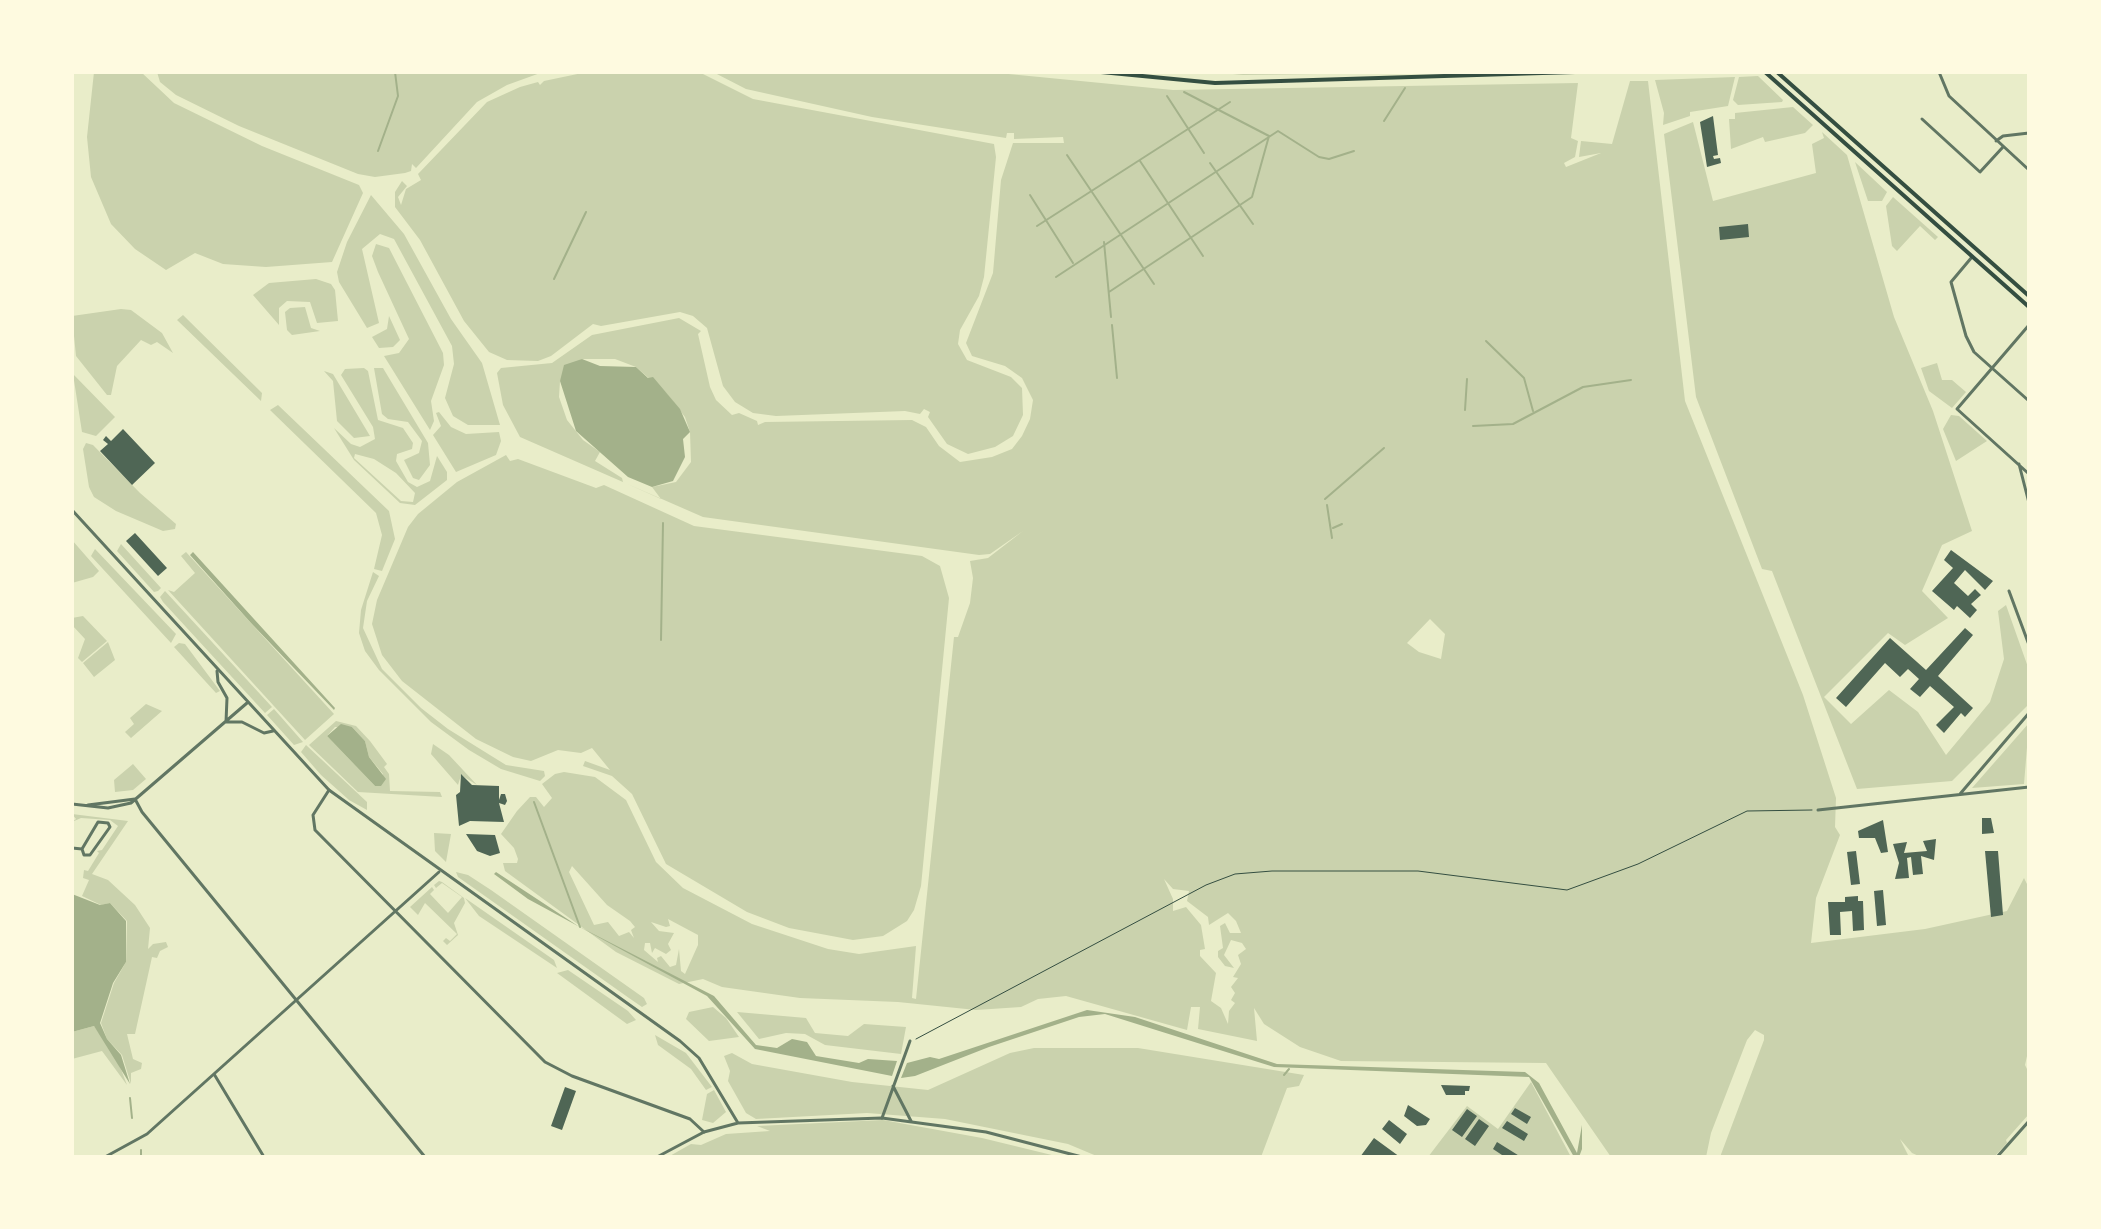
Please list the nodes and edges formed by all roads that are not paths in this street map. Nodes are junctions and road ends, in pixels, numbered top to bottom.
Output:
1 (1101, 72) edge
2 (1575, 72) edge
3 (1765, 72) edge
4 (1777, 72) edge
5 (1939, 72) edge
6 (1922, 119) dead end
7 (1830, 120) junction
8 (1825, 126) junction
9 (2029, 133) edge
10 (1996, 141) junction
11 (2003, 147) junction
12 (2029, 170) edge
13 (1978, 250) junction
14 (1972, 257) junction
15 (2029, 296) edge
16 (2029, 307) edge
17 (2029, 325) edge
18 (1991, 367) junction
19 (2029, 401) edge
20 (2019, 464) junction
21 (2029, 474) edge
22 (2029, 502) edge
23 (72, 510) edge
24 (2009, 591) dead end
25 (2029, 645) edge
26 (217, 671) junction
27 (247, 703) junction
28 (2029, 713) edge
29 (226, 722) junction
30 (273, 731) junction
31 (2029, 787) edge
32 (329, 790) junction
33 (1960, 794) junction
34 (135, 799) junction
35 (72, 804) edge
36 (1818, 810) road end
37 (72, 848) edge
38 (82, 849) junction
39 (439, 872) junction
40 (396, 912) junction
41 (297, 1001) junction
42 (910, 1041) road end
43 (214, 1074) junction
44 (893, 1086) junction
45 (882, 1118) junction
46 (911, 1121) junction
47 (2029, 1121) edge
48 (738, 1123) junction
49 (704, 1132) junction
50 (105, 1157) edge
51 (264, 1157) edge
52 (425, 1157) edge
53 (657, 1157) edge
54 (1082, 1157) edge
55 (1997, 1157) edge

1 - 2 main road
3 - 8 main road
4 - 7 main road
5 - 10 street
6 - 11 street
7 - 8 main road
7 - 13 main road
8 - 14 main road
9 - 10 street
10 - 11 street
11 - 12 street
13 - 14 main road
13 - 15 main road
14 - 16 main road
14 - 18 street
17 - 18 street
18 - 19 street
18 - 20 street
20 - 21 street
20 - 22 street
23 - 26 street
24 - 25 street
26 - 27 street
26 - 29 street
27 - 29 street
27 - 30 street
28 - 33 street
29 - 30 street
29 - 34 street
30 - 32 street
31 - 33 street
32 - 39 street
32 - 40 street
33 - 36 street
34 - 35 street
34 - 41 street
37 - 38 street
38 - 38 street
39 - 40 street
39 - 48 street
40 - 41 street
40 - 49 street
41 - 43 street
41 - 52 street
42 - 44 street
43 - 50 street
43 - 51 street
44 - 45 street
44 - 46 street
45 - 46 street
45 - 48 street
46 - 54 street
47 - 55 street
48 - 49 street
49 - 53 street

